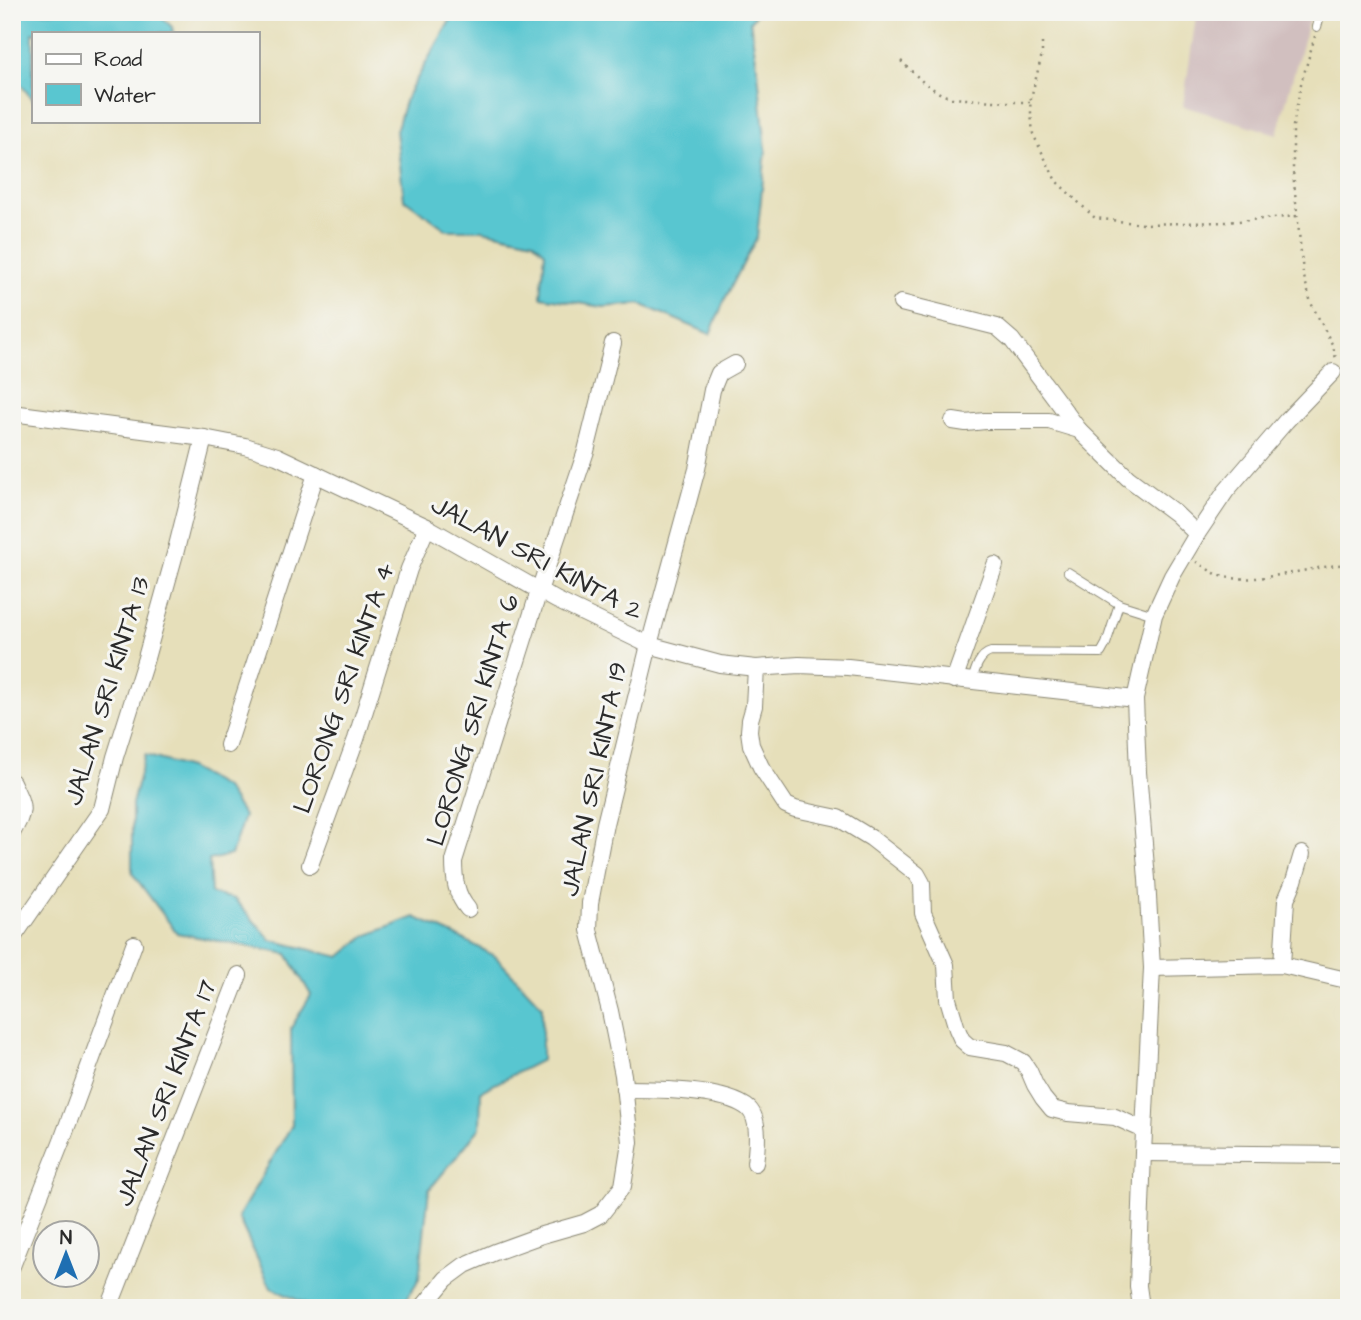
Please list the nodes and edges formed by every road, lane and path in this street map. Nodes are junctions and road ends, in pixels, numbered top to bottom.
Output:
1 (1321, 12) edge
2 (1317, 27) joint
3 (1042, 43) dead end
4 (901, 61) dead end
5 (1030, 102) junction
6 (1298, 216) junction
7 (901, 303) dead end
8 (613, 343) dead end
9 (735, 363) dead end
10 (1333, 372) joint
11 (15, 418) edge
12 (953, 421) dead end
13 (1079, 430) junction
14 (204, 438) junction
15 (316, 474) junction
16 (427, 527) junction
17 (1197, 534) junction
18 (1184, 555) junction
19 (1349, 564) edge
20 (995, 565) dead end
21 (1068, 572) dead end
22 (538, 590) junction
23 (1119, 604) junction
24 (1154, 615) junction
25 (649, 645) junction
26 (756, 668) junction
27 (954, 680) junction
28 (972, 681) junction
29 (1135, 699) junction
30 (228, 745) dead end
31 (12, 782) edge
32 (12, 833) edge
33 (1302, 854) dead end
34 (310, 865) dead end
35 (468, 909) dead end
36 (12, 939) edge
37 (134, 944) dead end
38 (1282, 965) junction
39 (1152, 968) junction
40 (239, 975) dead end
41 (1349, 978) edge
42 (624, 1089) junction
43 (1144, 1130) junction
44 (1143, 1153) junction
45 (1349, 1155) edge
46 (755, 1163) dead end
47 (12, 1266) edge
48 (109, 1308) edge
49 (422, 1308) edge
50 (1143, 1308) edge

1 - 2 lane
2 - 6 path
3 - 5 path
4 - 5 path
5 - 6 path
6 - 10 path
7 - 13 street
8 - 22 street, LORONG SRI KINTA 6
9 - 25 street, JALAN SRI KINTA 19
10 - 17 street
11 - 14 street, JALAN SRI KINTA 2
12 - 13 street
13 - 17 street
14 - 15 street, JALAN SRI KINTA 2
14 - 36 street, JALAN SRI KINTA 13
15 - 16 street, JALAN SRI KINTA 2
15 - 30 street
16 - 22 street, JALAN SRI KINTA 2
16 - 34 street, LORONG SRI KINTA 4
17 - 18 street
18 - 19 path
18 - 24 street
20 - 27 street
21 - 23 lane
22 - 25 street, JALAN SRI KINTA 2
22 - 35 street, LORONG SRI KINTA 6
23 - 24 lane
23 - 28 lane
24 - 29 street
25 - 26 street, JALAN SRI KINTA 2
25 - 42 street, JALAN SRI KINTA 19
26 - 27 street, JALAN SRI KINTA 2
26 - 43 street
27 - 28 street, JALAN SRI KINTA 2
28 - 29 street, JALAN SRI KINTA 2
29 - 39 street
31 - 32 street
33 - 38 street
37 - 47 street
38 - 39 street
38 - 41 street
39 - 43 street
40 - 48 street, JALAN SRI KINTA 17
42 - 46 street
42 - 49 street, JALAN SRI KINTA 19
43 - 44 street
44 - 45 street
44 - 50 street

